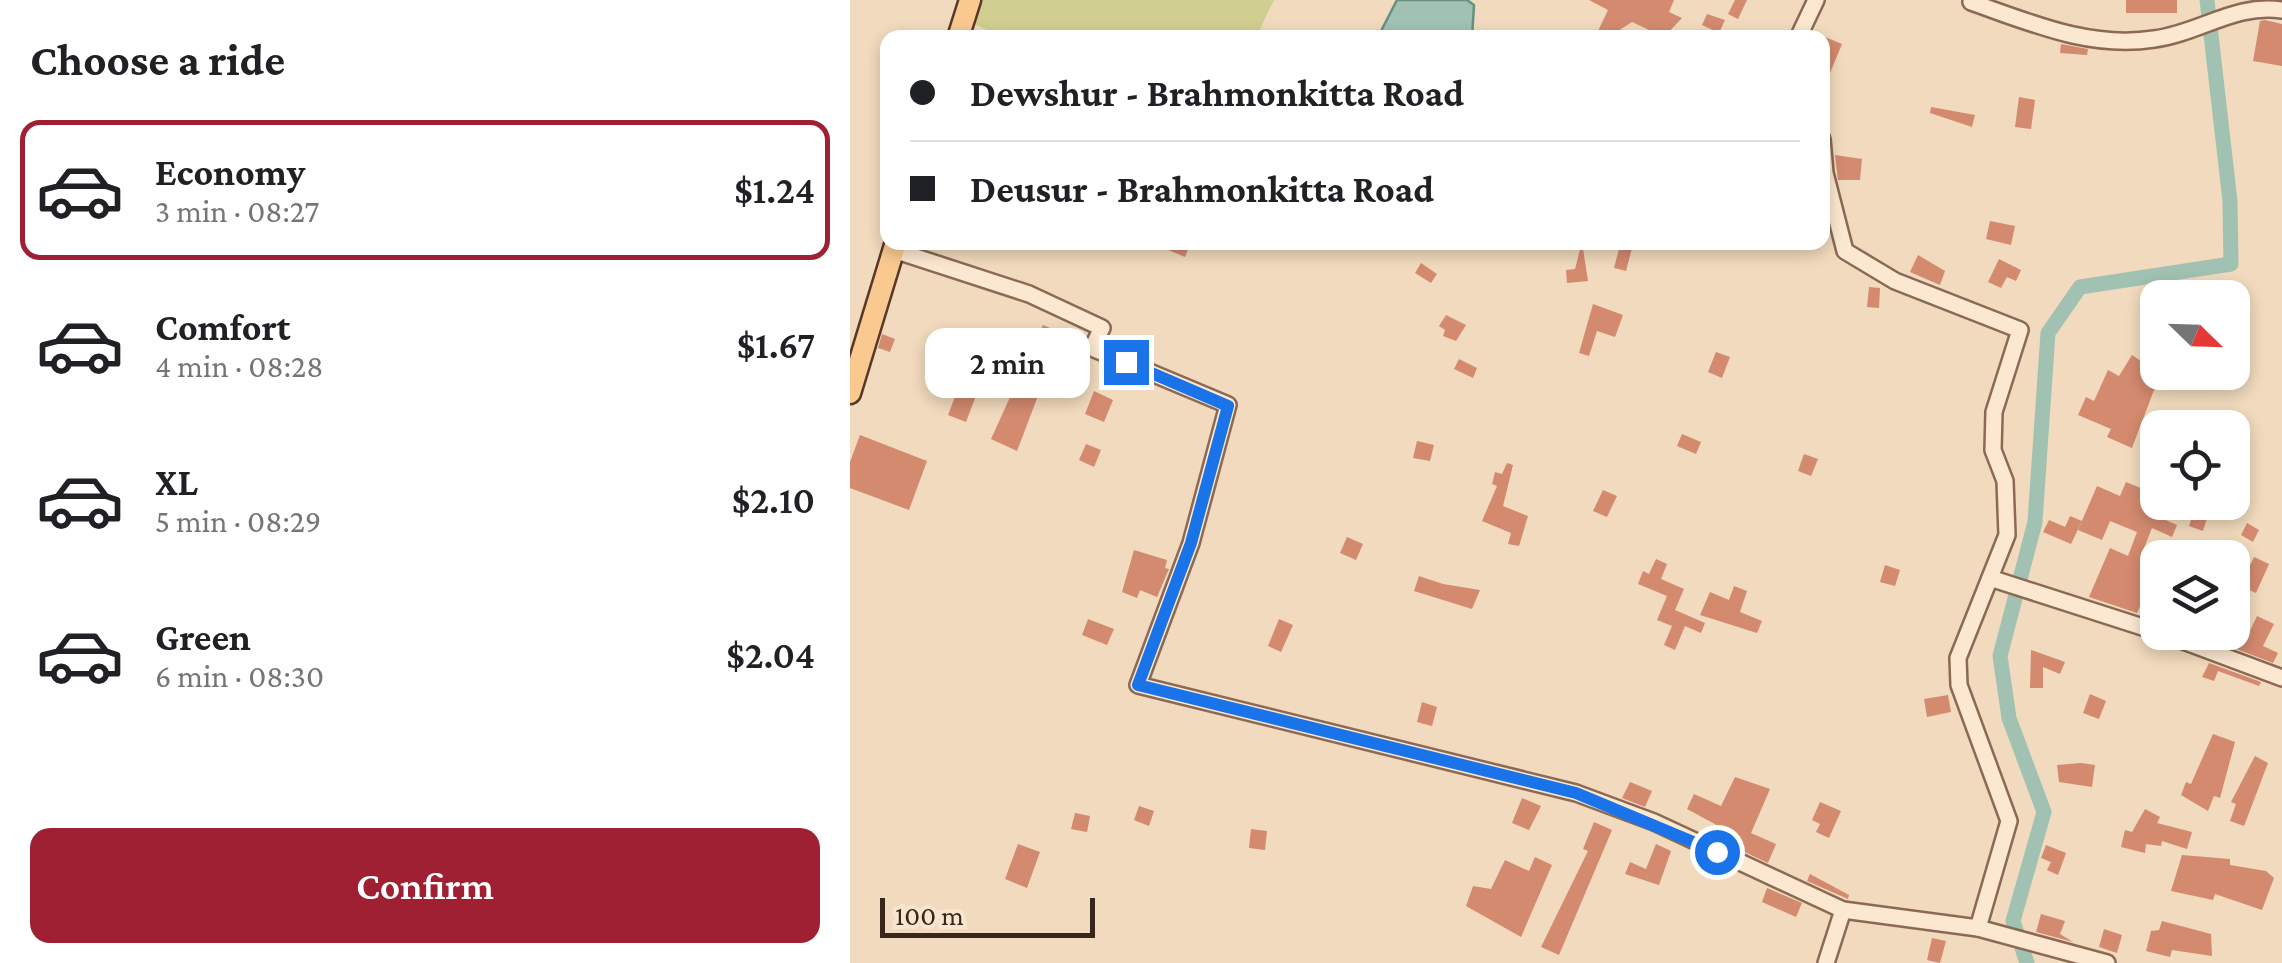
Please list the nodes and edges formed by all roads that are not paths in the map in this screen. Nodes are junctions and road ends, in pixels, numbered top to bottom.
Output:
1 (970, 0) edge
2 (1816, 0) edge
3 (1972, 2) edge
4 (2282, 10) edge
5 (961, 30) edge
6 (1802, 30) edge
7 (1830, 192) edge
8 (894, 250) edge
9 (906, 250) edge
10 (850, 394) edge
11 (1990, 578) junction
12 (2140, 627) edge
13 (2207, 650) edge
14 (2282, 678) edge
15 (1844, 910) junction
16 (1978, 928) junction
17 (1826, 963) edge
18 (2107, 963) edge

1 - 5 main road
2 - 6 street
3 - 4 street
7 - 11 street
8 - 10 main road
9 - 15 street
11 - 12 street
11 - 16 street
13 - 14 street
15 - 16 street
15 - 17 street
16 - 18 street

